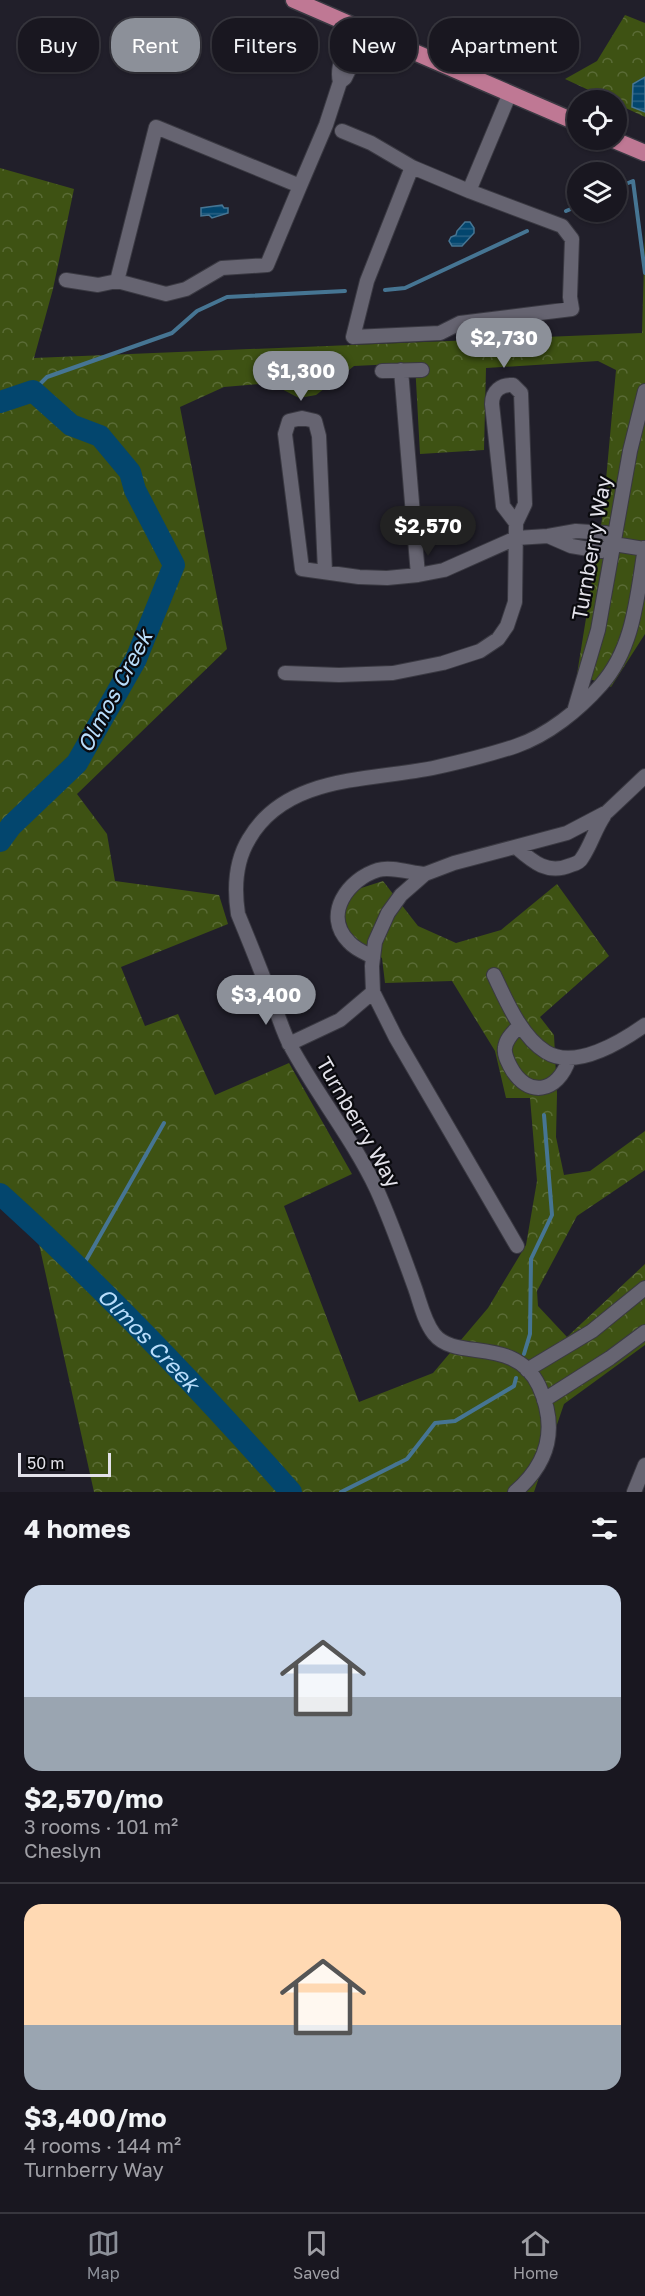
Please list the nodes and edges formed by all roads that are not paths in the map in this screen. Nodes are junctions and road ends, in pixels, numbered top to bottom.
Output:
1 (294, 0) edge
2 (337, 18) edge
3 (417, 53) edge
4 (340, 72) edge
5 (510, 93) junction
6 (567, 118) edge
7 (342, 131) dead end
8 (627, 145) edge
9 (645, 153) edge
10 (412, 167) junction
11 (300, 186) junction
12 (469, 191) junction
13 (66, 280) dead end
14 (117, 281) junction
15 (401, 370) junction
16 (422, 370) dead end
17 (382, 371) dead end
18 (645, 391) edge
19 (516, 523) junction
20 (516, 538) junction
21 (614, 544) junction
22 (645, 549) edge
23 (325, 571) junction
24 (418, 575) junction
25 (285, 673) dead end
26 (574, 711) junction
27 (645, 776) edge
28 (607, 812) junction
29 (516, 848) junction
30 (425, 874) junction
31 (373, 957) junction
32 (494, 975) dead end
33 (374, 992) junction
34 (520, 1025) junction
35 (645, 1025) edge
36 (290, 1044) junction
37 (569, 1059) junction
38 (517, 1246) dead end
39 (645, 1288) edge
40 (645, 1332) edge
41 (527, 1370) junction
42 (544, 1400) junction
43 (645, 1465) edge
44 (515, 1492) edge
45 (634, 1492) edge

1 - 2 main road
3 - 5 main road
4 - 11 street
5 - 6 main road
5 - 12 street
7 - 10 street
8 - 9 main road
10 - 12 street
10 - 12 street
11 - 14 street
11 - 14 street
13 - 14 street
15 - 16 street
15 - 17 street
15 - 24 street
18 - 21 street, Turnberry Way
19 - 19 street
19 - 20 street
20 - 21 street
20 - 24 street
20 - 25 street
21 - 22 street
21 - 26 street, Turnberry Way
22 - 26 street, Turnberry Way
23 - 23 street
23 - 24 street
26 - 36 street, Turnberry Way
27 - 28 street
28 - 29 street
28 - 29 street
29 - 30 street
30 - 31 street
30 - 31 street
31 - 33 street
32 - 34 street
33 - 36 street
33 - 38 street
34 - 37 street
34 - 37 street
35 - 37 street
36 - 41 street, Turnberry Way
39 - 41 street
40 - 42 street
41 - 42 street, Turnberry Way
42 - 44 street, Turnberry Way
43 - 45 street

